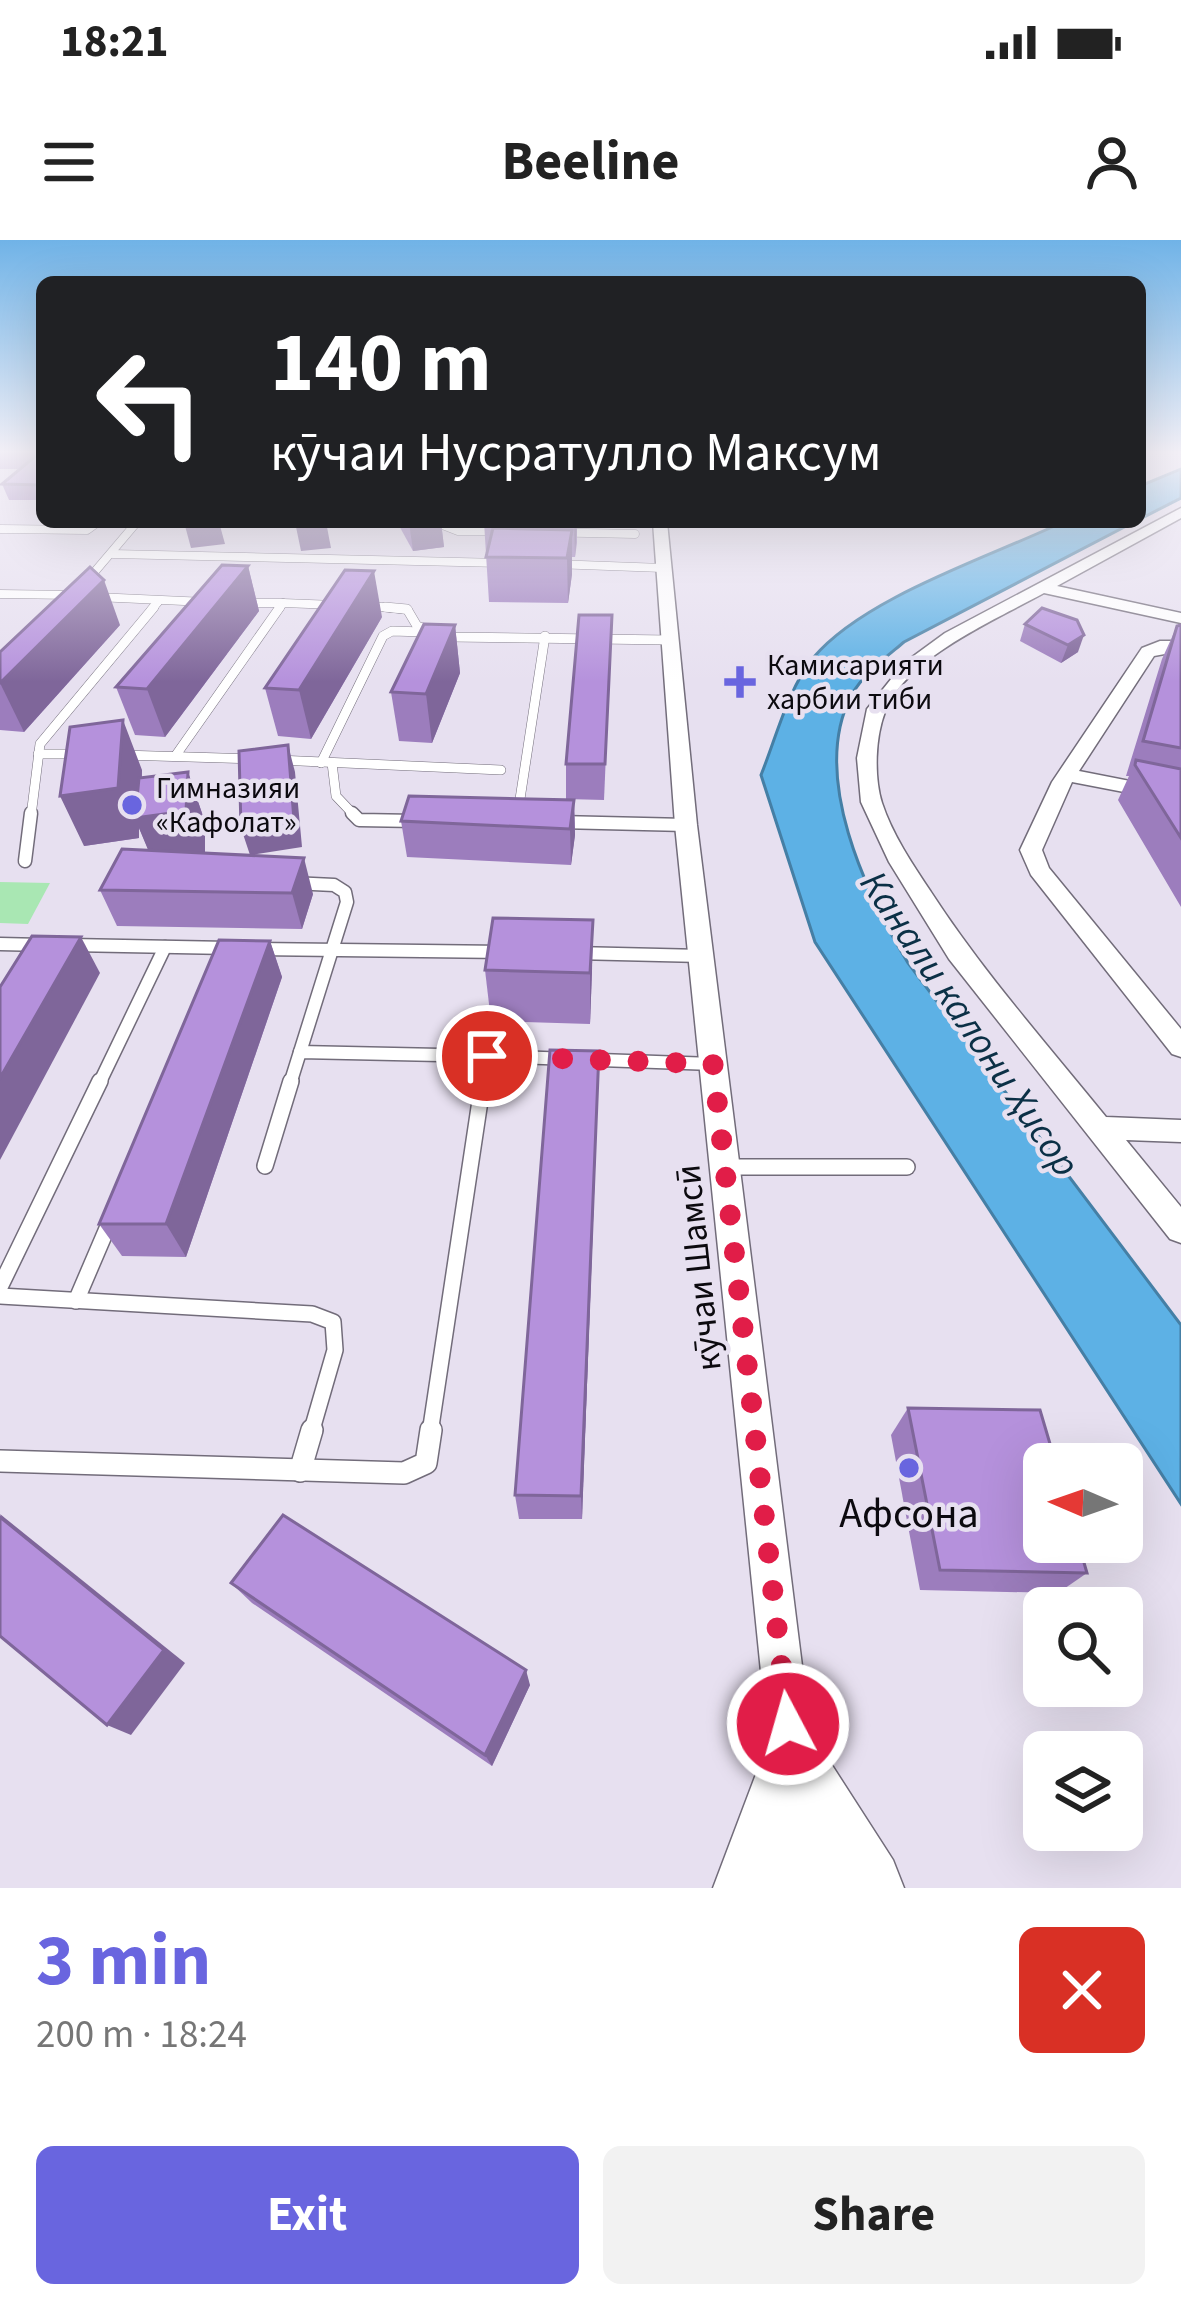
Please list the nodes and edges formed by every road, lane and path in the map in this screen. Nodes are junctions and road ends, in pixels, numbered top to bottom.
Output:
1 (90, 528) edge
2 (132, 528) edge
3 (450, 528) edge
4 (520, 528) edge
5 (648, 528) edge
6 (1153, 528) edge
7 (0, 529) edge
8 (112, 554) junction
9 (510, 563) edge
10 (533, 564) edge
11 (663, 568) junction
12 (1045, 588) junction
13 (0, 594) edge
14 (74, 595) junction
15 (158, 602) junction
16 (283, 604) junction
17 (58, 612) edge
18 (1181, 618) edge
19 (429, 633) junction
20 (544, 636) junction
21 (669, 640) junction
22 (1181, 646) edge
23 (38, 754) junction
24 (176, 755) junction
25 (327, 763) junction
26 (501, 770) dead end
27 (1067, 775) junction
28 (1181, 797) edge
29 (520, 799) edge
30 (431, 821) edge
31 (551, 822) edge
32 (686, 825) junction
33 (25, 861) dead end
34 (288, 883) edge
35 (0, 944) edge
36 (165, 947) junction
37 (225, 948) junction
38 (333, 950) junction
39 (516, 952) edge
40 (562, 953) edge
41 (702, 956) junction
42 (215, 970) edge
43 (1181, 1048) edge
44 (300, 1052) junction
45 (487, 1056) junction
46 (713, 1064) junction
47 (1102, 1128) junction
48 (1181, 1131) edge
49 (265, 1166) dead end
50 (725, 1167) junction
51 (907, 1167) dead end
52 (123, 1190) edge
53 (1181, 1229) edge
54 (0, 1287) edge
55 (0, 1296) edge
56 (76, 1301) junction
57 (0, 1462) edge
58 (300, 1472) junction
59 (793, 1771) junction
60 (752, 1888) edge
61 (802, 1888) edge
62 (866, 1888) edge

1 - 7 lane
2 - 8 lane
3 - 4 lane
5 - 11 street, кӯчаи Шамсӣ
6 - 12 street
8 - 9 lane
8 - 14 lane
10 - 11 lane
11 - 21 street, кӯчаи Шамсӣ
12 - 18 street
12 - 47 street
13 - 14 lane
14 - 15 lane
14 - 17 lane
15 - 16 lane
15 - 23 lane
16 - 19 lane
16 - 24 lane
19 - 20 lane
19 - 25 lane
20 - 21 lane
20 - 29 lane
21 - 32 street, кӯчаи Шамсӣ
22 - 27 street
23 - 24 lane
23 - 33 lane
24 - 25 lane
25 - 26 lane
25 - 30 lane
27 - 28 street
27 - 43 street
31 - 32 lane
32 - 41 street, кӯчаи Шамсӣ
34 - 38 lane
35 - 36 lane
36 - 37 lane
36 - 54 lane
37 - 38 lane
37 - 42 lane
38 - 39 lane
38 - 44 lane
40 - 41 lane
41 - 46 street, кӯчаи Шамсӣ
44 - 45 lane
44 - 49 lane
45 - 46 lane
45 - 58 lane
46 - 50 street, кӯчаи Шамсӣ
47 - 48 street
47 - 53 street
50 - 51 lane
50 - 59 street, кӯчаи Шамсӣ
52 - 56 lane
55 - 56 lane
56 - 58 lane
57 - 58 lane
59 - 60 main road
59 - 61 street, кӯчаи Шамсӣ
59 - 62 main road

